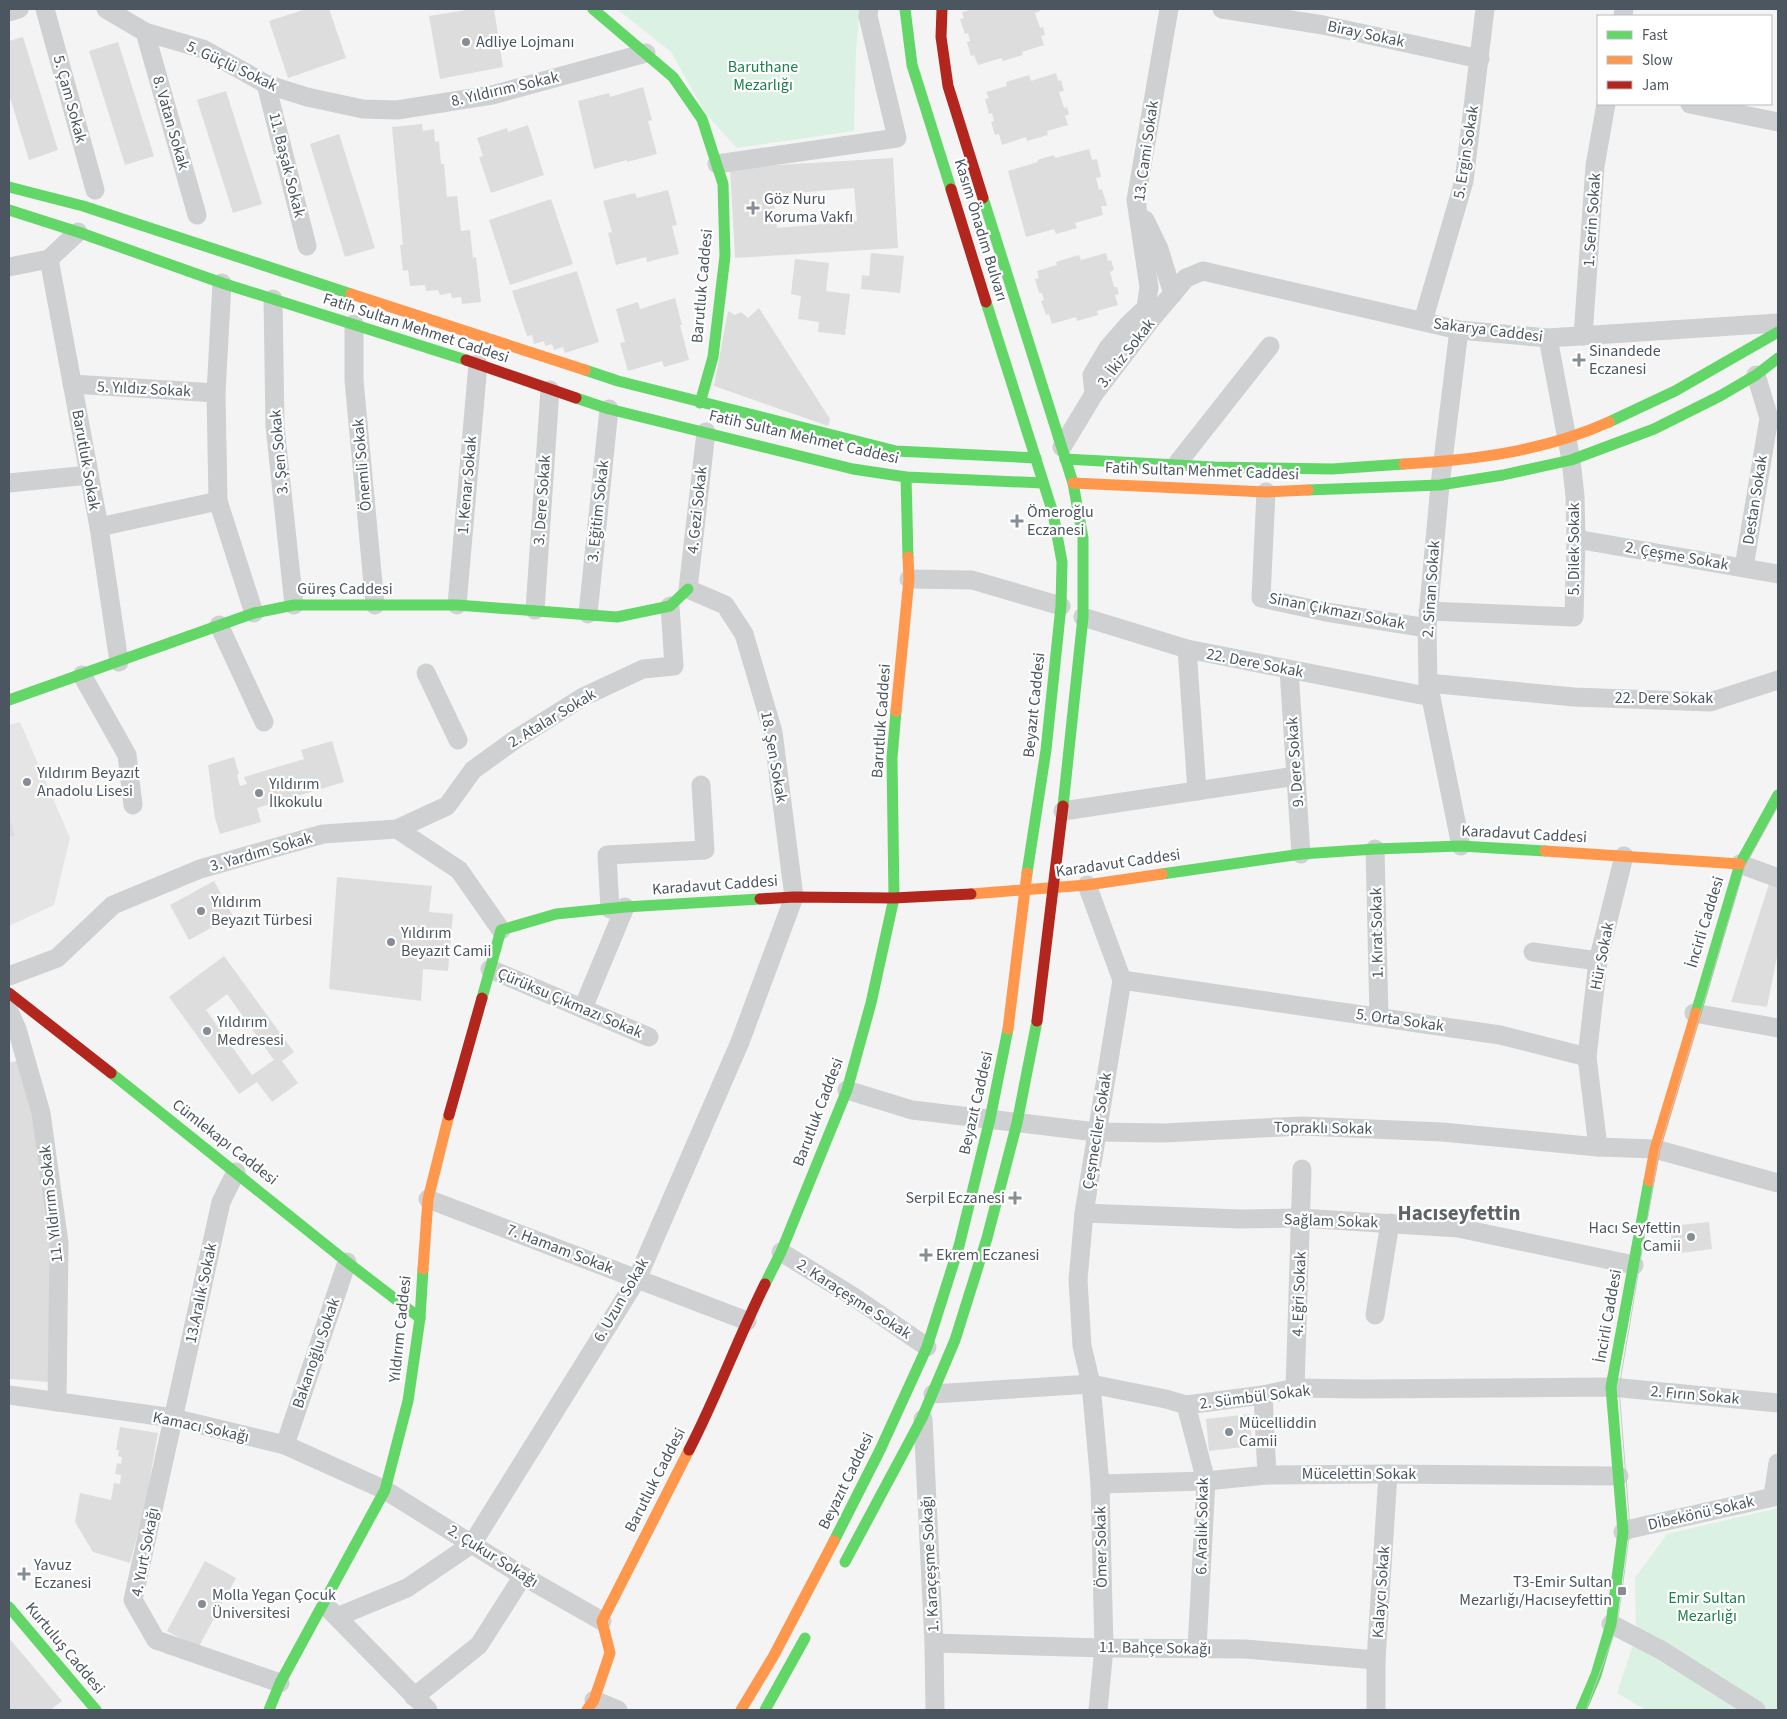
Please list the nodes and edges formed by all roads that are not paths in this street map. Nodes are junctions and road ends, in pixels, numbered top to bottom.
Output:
1 (19, 9) edge
2 (45, 9) edge
3 (106, 9) edge
4 (594, 9) edge
5 (869, 9) edge
6 (905, 9) edge
7 (942, 9) edge
8 (1169, 9) edge
9 (1222, 9) edge
10 (1485, 9) edge
11 (9, 12) edge
12 (1324, 17) edge
13 (145, 32) junction
14 (646, 53) junction
15 (1480, 59) junction
16 (266, 84) junction
17 (1606, 105) edge
18 (1697, 105) edge
19 (363, 109) joint
20 (1777, 116) edge
21 (717, 164) junction
22 (9, 187) edge
23 (95, 190) dead end
24 (1136, 200) junction
25 (9, 210) edge
26 (197, 214) dead end
27 (78, 232) junction
28 (308, 246) dead end
29 (49, 259) junction
30 (9, 267) edge
31 (1203, 271) joint
32 (222, 283) junction
33 (1173, 294) junction
34 (273, 299) junction
35 (1423, 321) junction
36 (1778, 323) edge
37 (354, 324) junction
38 (1459, 330) junction
39 (1778, 332) edge
40 (1583, 336) junction
41 (1548, 338) junction
42 (1270, 346) dead end
43 (1778, 358) edge
44 (478, 364) junction
45 (1756, 375) junction
46 (72, 384) junction
47 (550, 390) junction
48 (216, 393) junction
49 (1094, 394) junction
50 (700, 403) junction
51 (609, 409) junction
52 (706, 432) junction
53 (1566, 439) junction
54 (1053, 456) junction
55 (1571, 460) junction
56 (1770, 460) edge
57 (1443, 462) junction
58 (1176, 465) junction
59 (89, 474) junction
60 (906, 478) junction
61 (1073, 482) junction
62 (9, 483) edge
63 (1042, 483) junction
64 (1440, 485) junction
65 (1266, 492) junction
66 (218, 501) junction
67 (99, 527) junction
68 (1576, 538) junction
69 (1744, 567) junction
70 (1778, 574) edge
71 (909, 578) junction
72 (688, 589) junction
73 (294, 605) junction
74 (375, 605) junction
75 (457, 605) junction
76 (670, 606) junction
77 (1061, 606) junction
78 (535, 610) junction
79 (254, 613) junction
80 (588, 614) junction
81 (1083, 617) junction
82 (1428, 620) junction
83 (219, 625) junction
84 (1187, 649) junction
85 (119, 662) junction
86 (1289, 670) junction
87 (426, 673) dead end
88 (82, 675) junction
89 (1778, 680) edge
90 (1429, 690) junction
91 (9, 700) edge
92 (264, 722) dead end
93 (458, 740) dead end
94 (1296, 776) junction
95 (701, 785) dead end
96 (1197, 791) junction
97 (1778, 795) edge
98 (133, 805) dead end
99 (1063, 811) junction
100 (397, 829) junction
101 (1461, 846) junction
102 (1375, 849) junction
103 (1301, 854) junction
104 (1624, 856) junction
105 (1740, 864) junction
106 (1778, 878) edge
107 (1087, 885) junction
108 (1053, 889) junction
109 (1024, 891) junction
110 (794, 897) junction
111 (894, 898) junction
112 (618, 908) junction
113 (501, 930) junction
114 (1533, 952) dead end
115 (1598, 961) junction
116 (490, 968) junction
117 (9, 976) edge
118 (1122, 980) junction
119 (9, 993) edge
120 (583, 1008) junction
121 (9, 1012) edge
122 (1694, 1013) junction
123 (1379, 1017) junction
124 (1778, 1028) edge
125 (649, 1037) dead end
126 (1587, 1057) junction
127 (847, 1090) junction
128 (990, 1119) junction
129 (1017, 1123) junction
130 (1096, 1132) junction
131 (1598, 1147) junction
132 (1655, 1149) junction
133 (1302, 1169) dead end
134 (236, 1172) junction
135 (1778, 1183) edge
136 (428, 1199) junction
137 (1084, 1213) junction
138 (1301, 1218) junction
139 (1390, 1223) junction
140 (781, 1252) junction
141 (347, 1262) junction
142 (1634, 1265) junction
143 (637, 1279) junction
144 (1375, 1314) dead end
145 (420, 1318) junction
146 (747, 1321) junction
147 (927, 1347) junction
148 (1091, 1384) junction
149 (1611, 1387) junction
150 (1295, 1388) junction
151 (933, 1394) junction
152 (9, 1395) edge
153 (1262, 1395) junction
154 (56, 1402) junction
155 (1778, 1403) edge
156 (1186, 1406) junction
157 (173, 1418) junction
158 (922, 1418) junction
159 (285, 1445) junction
160 (1778, 1463) edge
161 (1267, 1474) junction
162 (1388, 1474) junction
163 (1619, 1476) junction
164 (1206, 1481) junction
165 (1100, 1484) junction
166 (385, 1490) junction
167 (1776, 1496) edge
168 (1623, 1532) junction
169 (472, 1544) junction
170 (841, 1569) dead end
171 (523, 1576) junction
172 (323, 1603) junction
173 (9, 1607) edge
174 (337, 1617) junction
175 (602, 1621) junction
176 (1611, 1624) junction
177 (809, 1629) dead end
178 (934, 1643) junction
179 (1104, 1648) junction
180 (1197, 1648) junction
181 (1376, 1660) junction
182 (280, 1683) junction
183 (421, 1704) edge
184 (591, 1705) edge
185 (772, 1706) edge
186 (96, 1710) edge
187 (269, 1710) edge
188 (618, 1710) edge
189 (741, 1710) edge
190 (935, 1710) edge
191 (1098, 1710) edge
192 (1376, 1710) edge
193 (1581, 1710) edge
194 (1756, 1710) edge

1 - 11 street
2 - 23 street, 5. Çam Sokak
3 - 13 street, 5. Güçlü Sokak
4 - 14 main road, Barutluk Caddesi
5 - 21 street
6 - 54 main road, Kasım Önadım Bulvarı
7 - 54 main road, Kasım Önadım Bulvarı
8 - 24 street, 13. Cami Sokak
9 - 12 street, Biray Sokak
10 - 15 street, 5. Ergin Sokak
12 - 15 street, Biray Sokak
13 - 16 street, 5. Güçlü Sokak
13 - 26 street, 8. Vatan Sokak
14 - 19 street, 8. Yıldırım Sokak
14 - 21 main road, Barutluk Caddesi
15 - 35 street, 5. Ergin Sokak
16 - 19 street, 5. Güçlü Sokak
16 - 28 street, 11. Başak Sokak
17 - 40 street, 1. Serin Sokak
18 - 20 street
21 - 50 main road, Barutluk Caddesi
22 - 50 main road, Fatih Sultan Mehmet Caddesi
24 - 33 street
24 - 49 street, 13. Cami Sokak
25 - 27 main road, Fatih Sultan Mehmet Caddesi
27 - 29 street
27 - 32 main road, Fatih Sultan Mehmet Caddesi
29 - 30 street
29 - 46 street, Barutluk Sokak
31 - 33 street, 3. İkiz Sokak
31 - 35 street, Sakarya Caddesi
32 - 34 main road, Fatih Sultan Mehmet Caddesi
32 - 48 street
33 - 49 street, 3. İkiz Sokak
34 - 37 main road, Fatih Sultan Mehmet Caddesi
34 - 73 street, 3. Şen Sokak
35 - 38 street, Sakarya Caddesi
36 - 40 street, Sakarya Caddesi
37 - 44 main road, Fatih Sultan Mehmet Caddesi
37 - 74 street, Önemli Sokak
38 - 41 street, Sakarya Caddesi
38 - 57 street, 2. Sinan Sokak
39 - 53 main road, Fatih Sultan Mehmet Caddesi
40 - 41 street, Sakarya Caddesi
41 - 53 street, 5. Dilek Sokak
42 - 58 street
43 - 45 main road, Fatih Sultan Mehmet Caddesi
44 - 47 main road, Fatih Sultan Mehmet Caddesi
44 - 75 street, 1. Kenar Sokak
45 - 55 main road, Fatih Sultan Mehmet Caddesi
45 - 56 street, Destan Sokak
46 - 48 street, 5. Yıldız Sokak
46 - 59 street, Barutluk Sokak
47 - 51 main road, Fatih Sultan Mehmet Caddesi
47 - 78 street, 3. Dere Sokak
48 - 66 street
49 - 54 street, 3. İkiz Sokak
50 - 54 main road, Fatih Sultan Mehmet Caddesi
51 - 52 main road, Fatih Sultan Mehmet Caddesi
51 - 80 street, 3. Eğitim Sokak
52 - 60 main road, Fatih Sultan Mehmet Caddesi
52 - 72 street, 4. Gezi Sokak
53 - 55 street, 5. Dilek Sokak
53 - 57 main road, Fatih Sultan Mehmet Caddesi
54 - 58 main road, Fatih Sultan Mehmet Caddesi
54 - 61 main road
54 - 63 main road, Beyazıt Caddesi
55 - 64 main road, Fatih Sultan Mehmet Caddesi
55 - 68 street, 5. Dilek Sokak
56 - 69 street, Destan Sokak
57 - 58 main road, Fatih Sultan Mehmet Caddesi
57 - 64 street, 2. Sinan Sokak
59 - 62 street
59 - 67 street, Barutluk Sokak
60 - 63 main road, Fatih Sultan Mehmet Caddesi
60 - 71 main road, Barutluk Caddesi
61 - 63 main road, Fatih Sultan Mehmet Caddesi
61 - 65 main road, Fatih Sultan Mehmet Caddesi
61 - 81 main road
63 - 77 main road, Beyazıt Caddesi
64 - 65 main road, Fatih Sultan Mehmet Caddesi
64 - 82 street, 2. Sinan Sokak
65 - 82 street, Sinan Çıkmazı Sokak
66 - 67 street
66 - 79 street
67 - 85 street, Barutluk Sokak
68 - 69 street, 2. Çeşme Sokak
68 - 82 street, 5. Dilek Sokak
69 - 70 street, 2. Çeşme Sokak
71 - 77 street
71 - 111 main road, Barutluk Caddesi
72 - 76 main road
72 - 110 street, 18. Şen Sokak
73 - 74 main road, Güreş Caddesi
73 - 79 main road, Güreş Caddesi
74 - 75 main road, Güreş Caddesi
75 - 78 main road, Güreş Caddesi
76 - 80 main road, Güreş Caddesi
76 - 100 street, 2. Atalar Sokak
77 - 109 main road, Beyazıt Caddesi
78 - 80 main road, Güreş Caddesi
79 - 83 main road, Güreş Caddesi
81 - 84 street, 22. Dere Sokak
81 - 99 main road
82 - 90 street, 2. Sinan Sokak
83 - 85 main road, Güreş Caddesi
83 - 92 street
84 - 86 street, 22. Dere Sokak
84 - 96 street
85 - 88 main road, Güreş Caddesi
86 - 90 street, 22. Dere Sokak
86 - 94 street, 9. Dere Sokak
87 - 93 street
88 - 91 main road, Güreş Caddesi
88 - 98 street
89 - 90 street, 22. Dere Sokak
90 - 101 street, 2. Sinan Sokak
94 - 96 street
94 - 103 street, 9. Dere Sokak
95 - 112 street
96 - 99 street
97 - 105 main road, İncirli Caddesi
99 - 108 main road
100 - 113 street
100 - 117 street, 3. Yardım Sokak
101 - 102 main road, Karadavut Caddesi
101 - 104 main road, Karadavut Caddesi
102 - 103 main road, Karadavut Caddesi
102 - 123 street, 1. Kırat Sokak
103 - 107 main road, Karadavut Caddesi
104 - 105 main road, Karadavut Caddesi
104 - 115 street, Hür Sokak
105 - 106 street
105 - 122 main road, İncirli Caddesi
107 - 108 main road, Karadavut Caddesi
107 - 118 street, Çeşmeciler Sokak
108 - 109 main road, Karadavut Caddesi
108 - 129 main road
109 - 111 main road, Karadavut Caddesi
109 - 128 main road, Beyazıt Caddesi
110 - 111 main road, Karadavut Caddesi
110 - 112 main road, Karadavut Caddesi
110 - 143 street, 6. Uzun Sokak
111 - 127 main road, Barutluk Caddesi
112 - 113 main road, Karadavut Caddesi
112 - 120 street
113 - 116 main road, Yıldırım Caddesi
114 - 115 street
115 - 126 street, Hür Sokak
116 - 120 street, Çürüksu Çıkmazı Sokak
116 - 136 main road, Yıldırım Caddesi
118 - 123 street, 5. Orta Sokak
118 - 130 street, Çeşmeciler Sokak
119 - 134 main road, Cümlekapı Caddesi
120 - 125 street, Çürüksu Çıkmazı Sokak
121 - 154 street, 11. Yıldırım Sokak
122 - 124 street
122 - 132 main road, İncirli Caddesi
123 - 126 street, 5. Orta Sokak
126 - 131 street
127 - 128 street, Topraklı Sokak
127 - 140 main road, Barutluk Caddesi
128 - 129 street, Topraklı Sokak
128 - 147 main road, Beyazıt Caddesi
129 - 130 street, Topraklı Sokak
129 - 151 main road
130 - 131 street, Topraklı Sokak
130 - 137 street, Çeşmeciler Sokak
131 - 132 street, Topraklı Sokak
132 - 135 street, Topraklı Sokak
132 - 142 main road, İncirli Caddesi
133 - 138 street, 4. Eğri Sokak
134 - 141 main road, Cümlekapı Caddesi
134 - 157 street, 13.Aralık Sokak
136 - 143 street, 7. Hamam Sokak
136 - 145 main road, Yıldırım Caddesi
137 - 138 street, Sağlam Sokak
137 - 148 street, Çeşmeciler Sokak
138 - 139 street, Sağlam Sokak
138 - 150 street, 4. Eğri Sokak
139 - 142 street, Sağlam Sokak
139 - 144 street
140 - 146 main road, Barutluk Caddesi
140 - 147 street, 2. Karaçeşme Sokak
141 - 145 main road, Cümlekapı Caddesi
141 - 159 street, Bakanoğlu Sokak
142 - 149 main road, İncirli Caddesi
143 - 146 street, 7. Hamam Sokak
143 - 169 street, 6. Uzun Sokak
145 - 166 main road, Yıldırım Caddesi
146 - 175 main road, Barutluk Caddesi
147 - 189 main road, Beyazıt Caddesi
148 - 151 street, 2. Sümbül Sokak
148 - 156 street, 2. Sümbül Sokak
148 - 165 street, Ömer Sokak
149 - 150 street, 2. Sümbül Sokak
149 - 155 street, 2. Fırın Sokak
149 - 163 main road, İncirli Caddesi
150 - 153 street, 2. Sümbül Sokak
151 - 158 main road
152 - 154 street, Kamacı Sokağı
153 - 156 street, 2. Sümbül Sokak
153 - 161 street
154 - 157 street, Kamacı Sokağı
156 - 164 street, 6. Aralık Sokak
157 - 159 street, Kamacı Sokağı
157 - 182 street, 4. Yurt Sokağı
158 - 170 main road
158 - 178 street, 1. Karaçeşme Sokağı
159 - 166 street, Kamacı Sokağı
160 - 167 street
161 - 162 street, Mücelettin Sokak
161 - 164 street, Mücelettin Sokak
162 - 163 street, Mücelettin Sokak
162 - 181 street, Kalaycı Sokak
163 - 168 main road, İncirli Caddesi
164 - 165 street, Mücelettin Sokak
164 - 180 street, 6. Aralık Sokak
165 - 179 street, Ömer Sokak
166 - 169 street, 2. Çukur Sokağı
166 - 172 main road, Yıldırım Caddesi
167 - 168 street, Dibekönü Sokak
168 - 176 main road, İncirli Caddesi
169 - 171 street, 2. Çukur Sokağı
169 - 174 street, 6. Uzun Sokak
171 - 175 street, 2. Çukur Sokağı
171 - 183 street
172 - 174 street
172 - 182 main road, Yıldırım Caddesi
173 - 186 main road, Kurtuluş Caddesi
174 - 183 street
175 - 184 main road
176 - 193 main road, İncirli Caddesi
176 - 194 street
177 - 185 main road
178 - 179 street, 11. Bahçe Sokağı
178 - 190 street, 1. Karaçeşme Sokağı
179 - 180 street, 11. Bahçe Sokağı
179 - 191 street, Ömer Sokak
180 - 181 street, 11. Bahçe Sokağı
181 - 192 street, Kalaycı Sokak
182 - 187 main road, Yıldırım Caddesi
184 - 188 street

